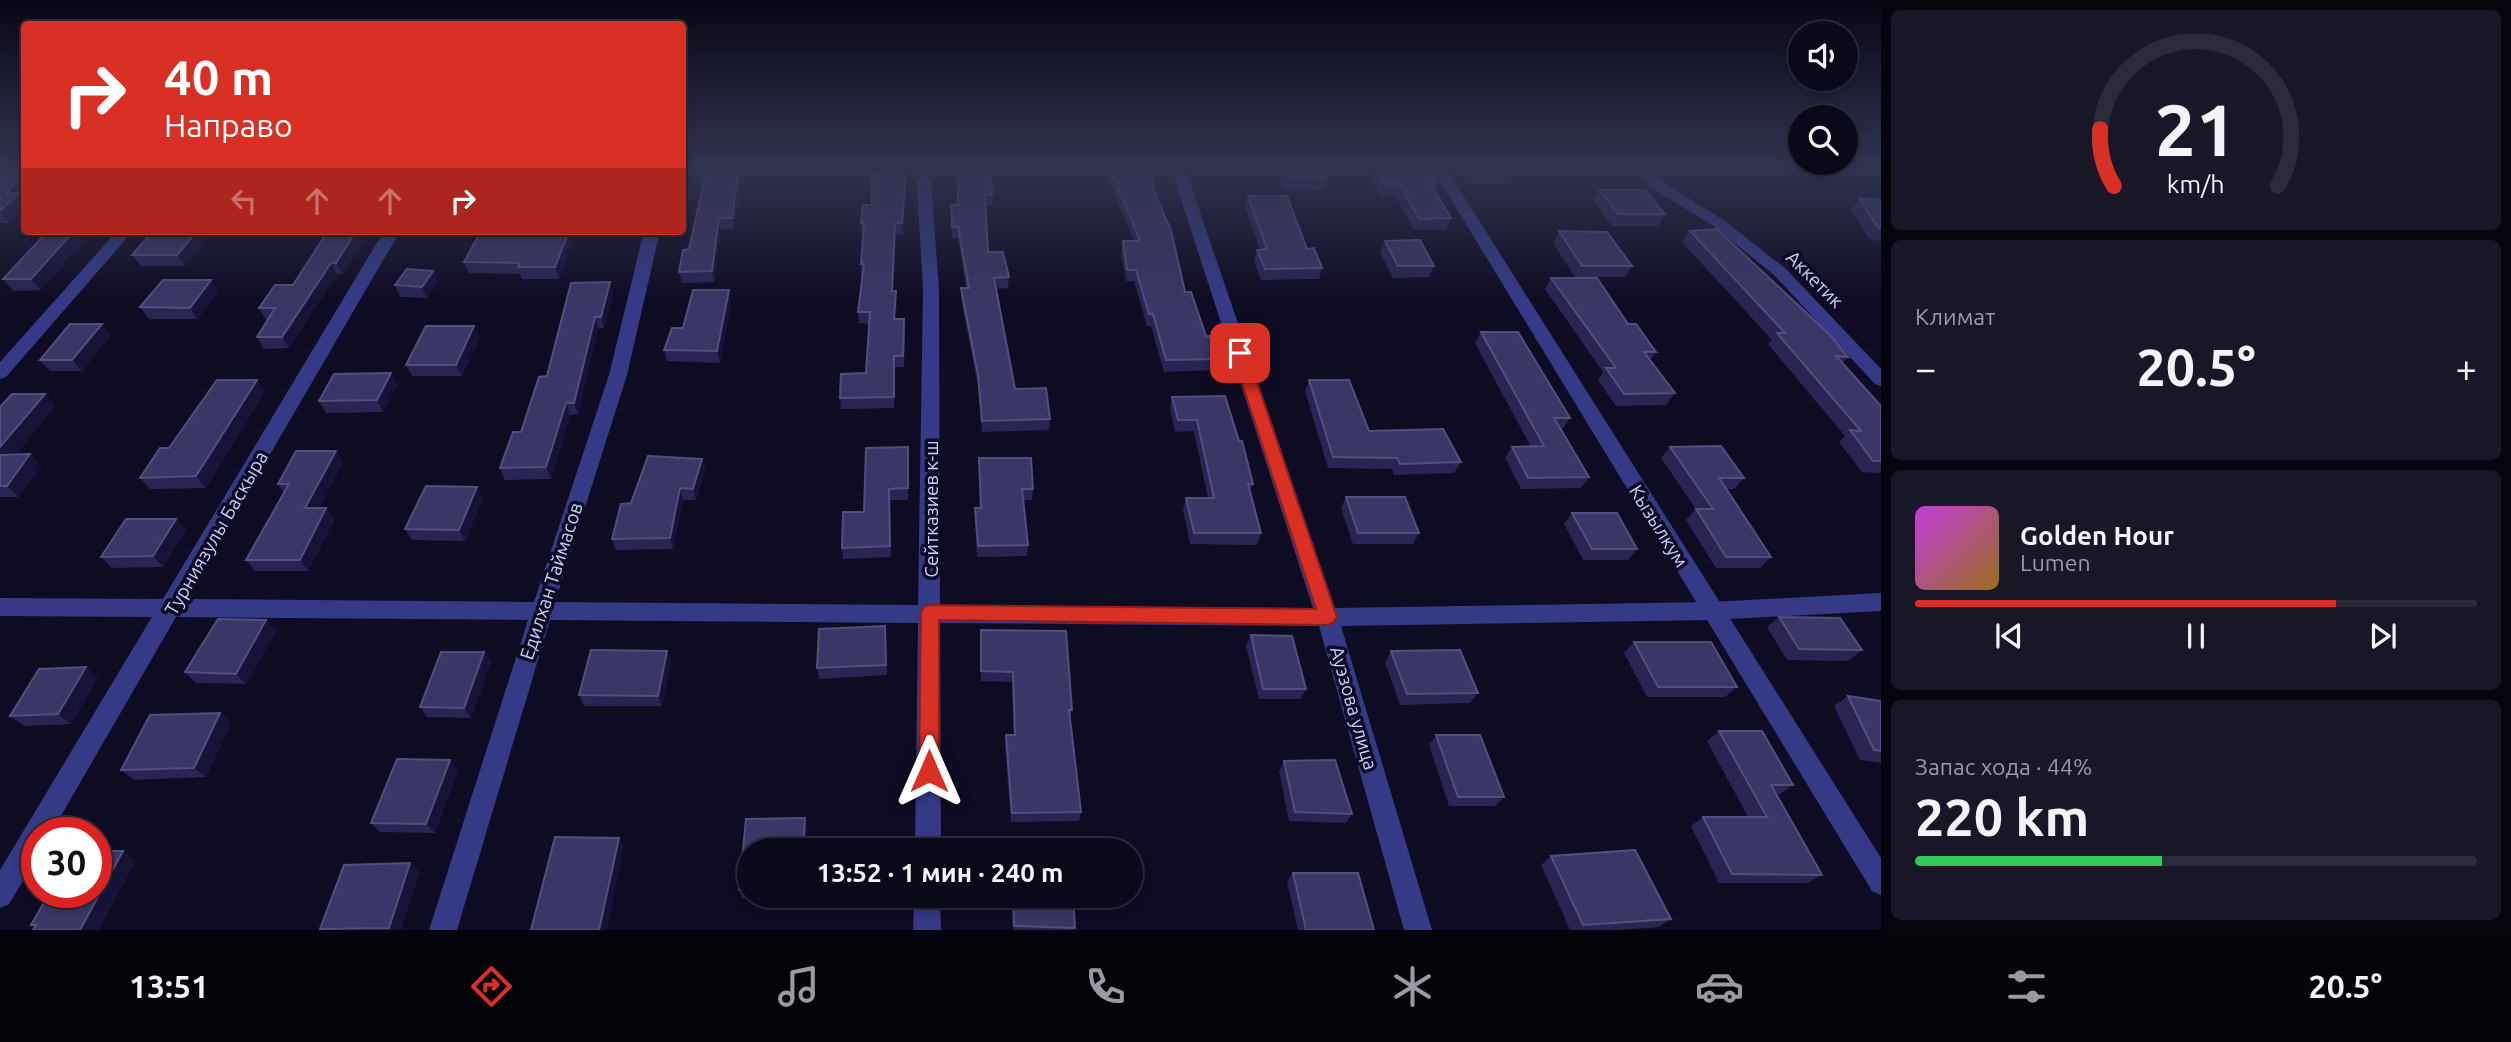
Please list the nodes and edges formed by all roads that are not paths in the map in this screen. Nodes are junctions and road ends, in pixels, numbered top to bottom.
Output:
1 (926, 211) edge
2 (1192, 211) edge
3 (1466, 211) edge
4 (1700, 211) edge
5 (121, 235) edge
6 (390, 235) edge
7 (651, 235) edge
8 (0, 373) edge
9 (1881, 380) edge
10 (1881, 602) edge
11 (0, 607) edge
12 (171, 608) junction
13 (1711, 611) junction
14 (541, 612) junction
15 (930, 612) junction
16 (1328, 617) junction
17 (47, 817) edge
18 (928, 838) edge
19 (21, 860) edge
20 (1881, 882) edge
21 (0, 895) edge
22 (927, 908) edge
23 (443, 930) edge
24 (927, 930) edge
25 (1418, 930) edge

1 - 15 street, Сейтказиев к-ш
2 - 16 street, Ауэзова улица
3 - 13 street, Кызылкум
4 - 9 street, Аккетик
5 - 8 street
6 - 12 street, Турниязулы Баскыра
7 - 14 street, Едилхан Таймасов
10 - 13 street
11 - 12 street
12 - 14 street
12 - 17 street, Турниязулы Баскыра
13 - 16 street
13 - 20 street, Кызылкум
14 - 15 street
14 - 23 street, Едилхан Таймасов
15 - 16 street
15 - 18 street, Сейтказиев к-ш
16 - 25 street, Ауэзова улица
19 - 21 street, Турниязулы Баскыра
22 - 24 street

